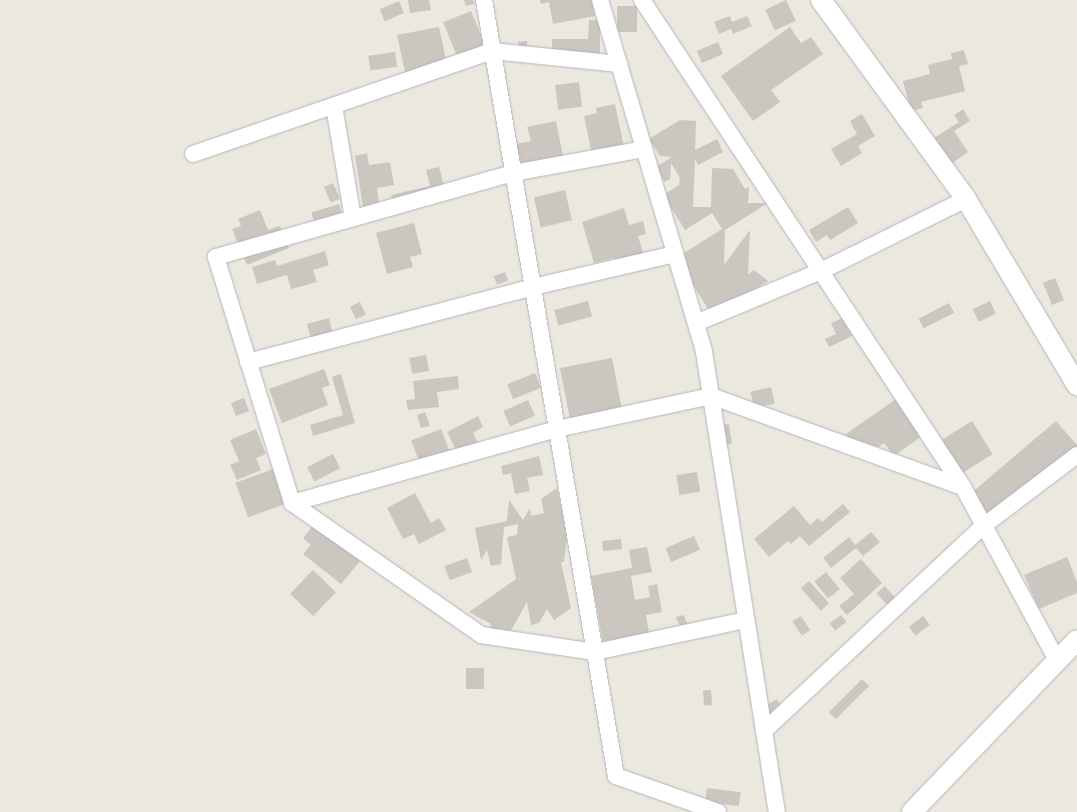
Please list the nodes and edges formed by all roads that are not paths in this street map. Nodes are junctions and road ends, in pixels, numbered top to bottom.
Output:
1 (484, 0) edge
2 (600, 0) edge
3 (642, 0) edge
4 (821, 0) edge
5 (492, 52) junction
6 (619, 64) junction
7 (334, 106) junction
8 (644, 149) junction
9 (193, 154) dead end
10 (513, 173) junction
11 (966, 199) junction
12 (353, 218) junction
13 (675, 254) junction
14 (821, 271) junction
15 (533, 287) junction
16 (696, 323) junction
17 (248, 362) junction
18 (1077, 385) edge
19 (711, 396) junction
20 (557, 429) junction
21 (1077, 455) edge
22 (963, 487) junction
23 (292, 503) junction
24 (982, 527) junction
25 (746, 620) junction
26 (1077, 640) edge
27 (594, 652) junction
28 (1057, 660) junction
29 (764, 731) junction
30 (718, 812) edge
31 (777, 812) edge
32 (912, 812) edge

1 - 5 street
2 - 6 street
3 - 14 street
4 - 11 street
5 - 6 street
5 - 7 street
5 - 10 street
6 - 8 street
7 - 9 street
7 - 12 street
8 - 10 street
8 - 13 street
10 - 12 street
10 - 15 street
11 - 14 street
11 - 18 street
12 - 17 street
13 - 15 street
13 - 16 street
14 - 16 street
14 - 22 street
15 - 17 street
15 - 20 street
16 - 19 street
17 - 23 street
19 - 20 street
19 - 22 street
19 - 25 street
20 - 23 street
20 - 27 street
21 - 24 street
22 - 24 street
23 - 27 street
24 - 28 street
24 - 29 street
25 - 27 street
25 - 29 street
26 - 28 street
27 - 30 street
28 - 32 street
29 - 31 street

